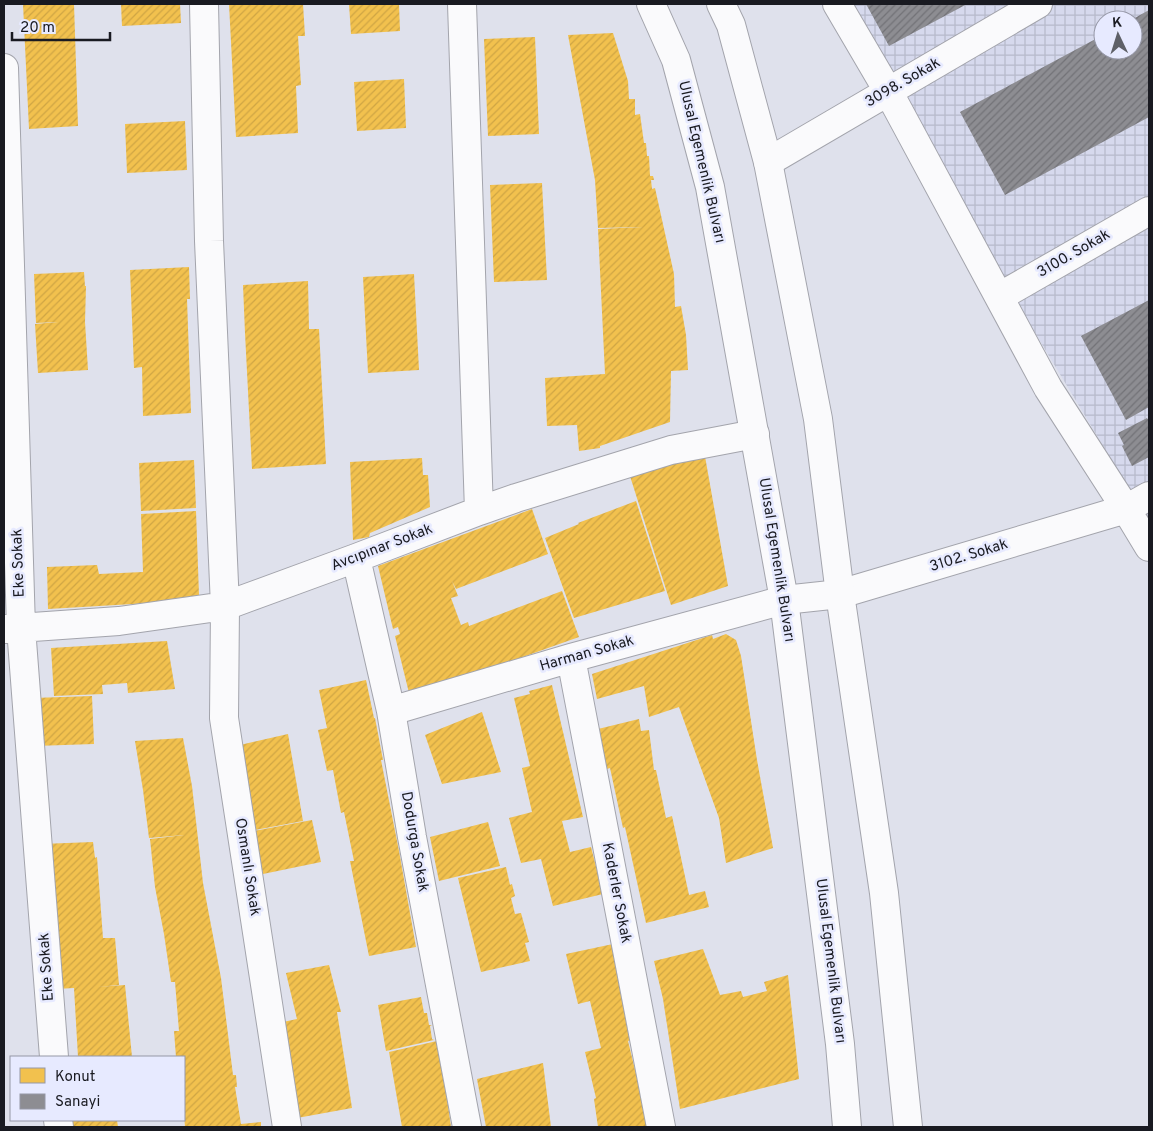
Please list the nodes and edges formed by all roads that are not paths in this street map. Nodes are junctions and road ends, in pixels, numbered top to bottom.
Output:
1 (204, 4) edge
2 (462, 4) edge
3 (650, 4) edge
4 (721, 4) edge
5 (837, 4) edge
6 (1037, 4) edge
7 (4, 68) edge
8 (888, 92) junction
9 (768, 162) junction
10 (1149, 211) edge
11 (1000, 297) junction
12 (755, 434) junction
13 (1138, 503) edge
14 (479, 511) junction
15 (1149, 548) edge
16 (356, 558) junction
17 (840, 594) junction
18 (784, 600) junction
19 (224, 606) junction
20 (12, 629) edge
21 (571, 658) junction
22 (391, 711) junction
23 (54, 1056) edge
24 (287, 1127) edge
25 (467, 1127) edge
26 (661, 1127) edge
27 (847, 1127) edge
28 (908, 1127) edge

1 - 19 street, Osmanlı Sokak
2 - 14 street
3 - 12 street, Ulusal Egemenlik Bulvarı
4 - 9 street
5 - 8 street
6 - 8 street, 3098. Sokak
7 - 20 street, Eke Sokak
8 - 9 street, 3098. Sokak
8 - 11 street
9 - 17 street
10 - 11 street, 3100. Sokak
11 - 13 street
12 - 14 street, Avcıpınar Sokak
12 - 18 street, Ulusal Egemenlik Bulvarı
13 - 15 street
13 - 17 street, 3102. Sokak
14 - 16 street, Avcıpınar Sokak
16 - 19 street, Avcıpınar Sokak
16 - 22 street, Dodurga Sokak
17 - 18 street, 3102. Sokak
17 - 28 street
18 - 21 street, Harman Sokak
18 - 27 street, Ulusal Egemenlik Bulvarı
19 - 20 street, Avcıpınar Sokak
19 - 24 street, Osmanlı Sokak
20 - 23 street, Eke Sokak
21 - 22 street, Harman Sokak
21 - 26 street, Kaderler Sokak
22 - 25 street, Dodurga Sokak

